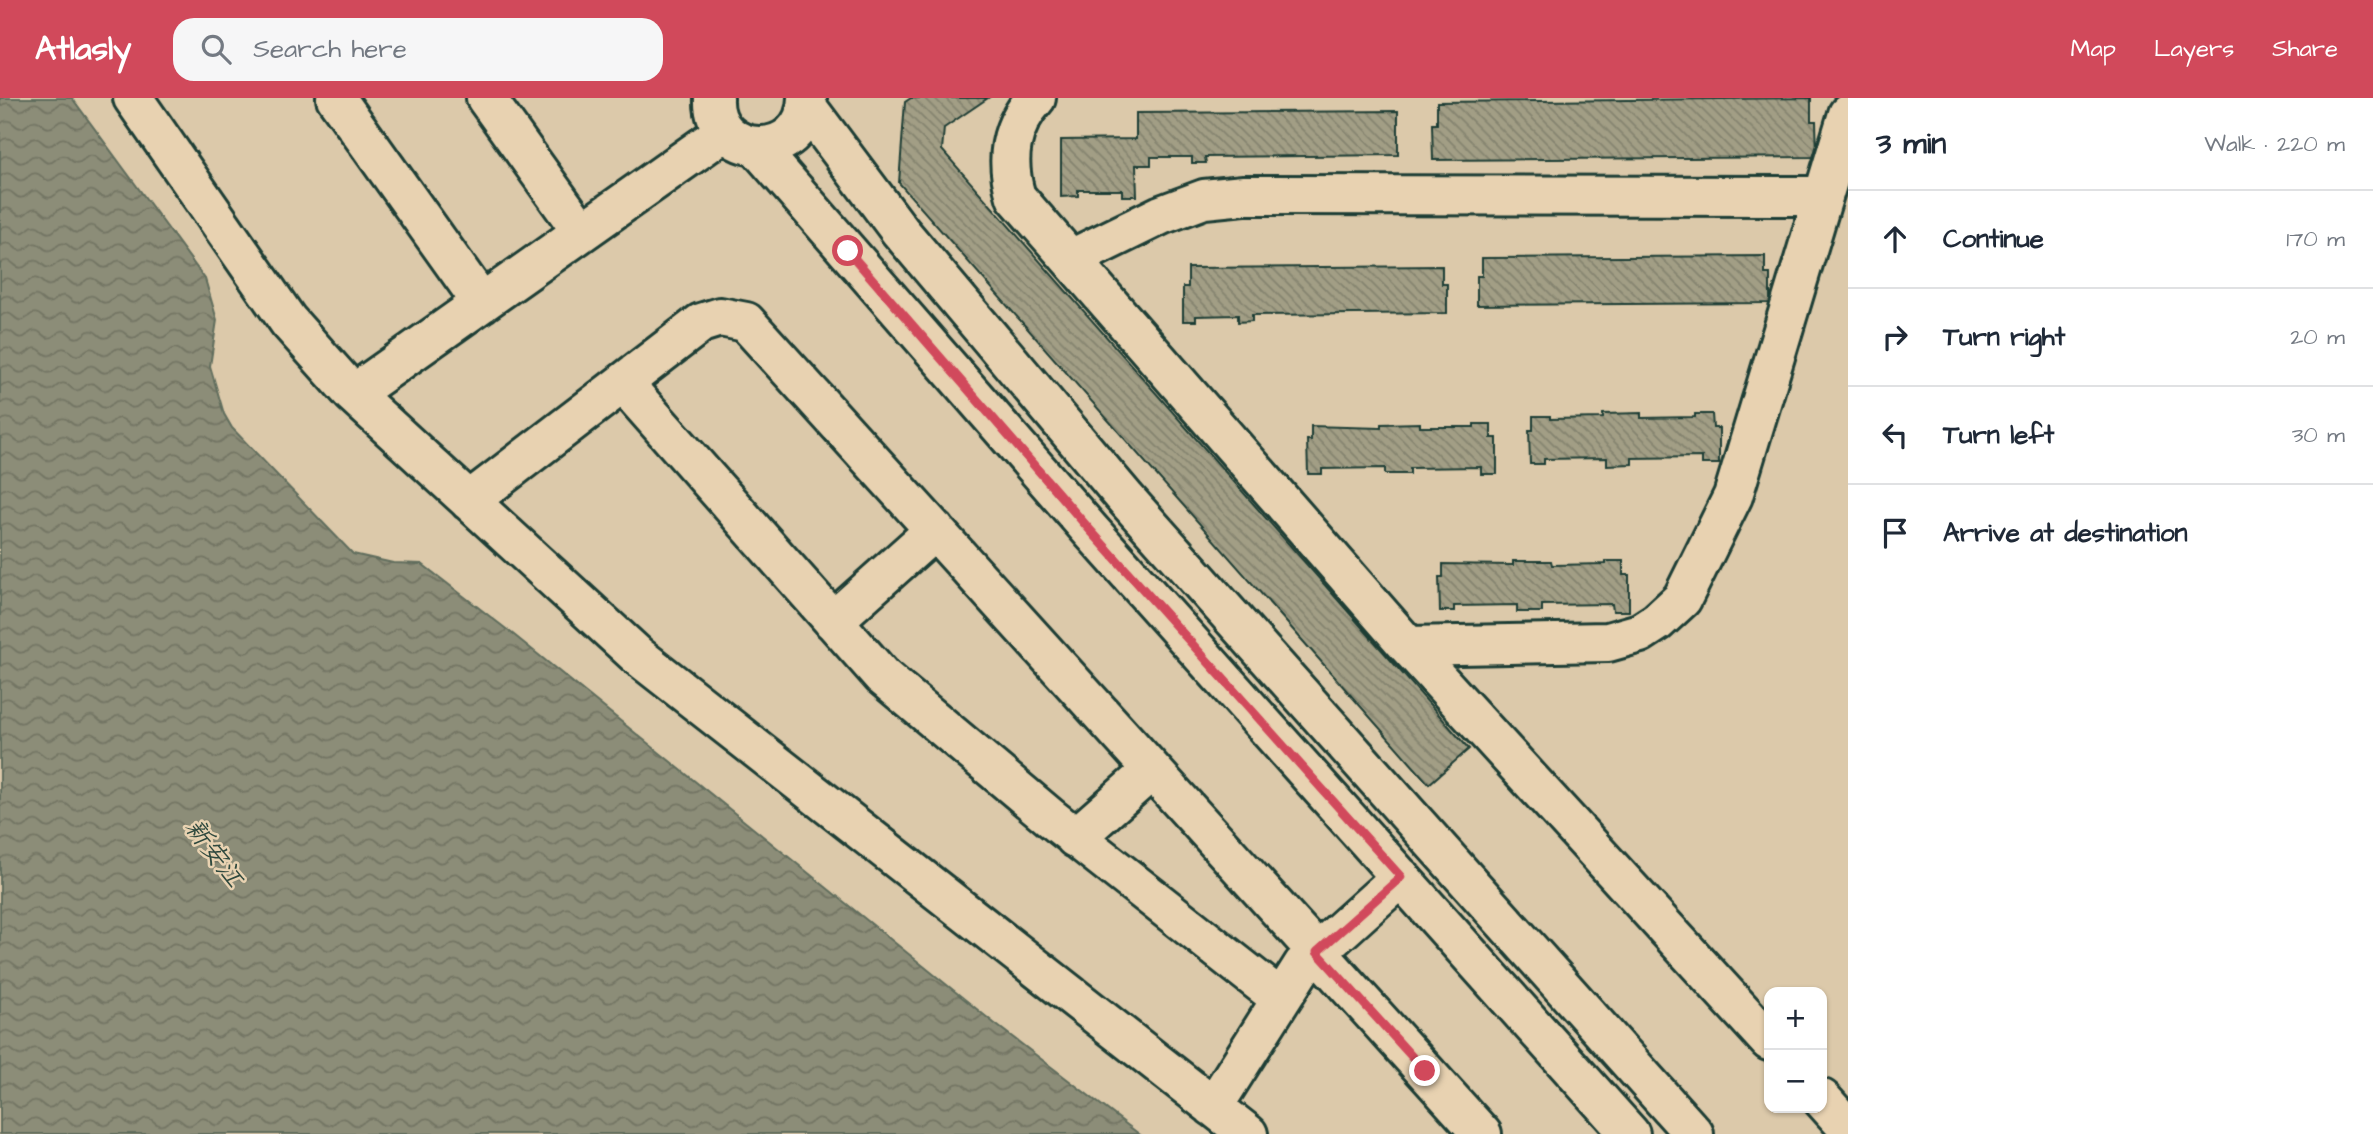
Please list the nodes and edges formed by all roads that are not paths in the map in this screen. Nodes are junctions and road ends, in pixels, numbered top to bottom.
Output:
1 (133, 98) edge
2 (336, 98) edge
3 (486, 98) edge
4 (807, 102) edge
5 (1026, 102) edge
6 (1848, 114) edge
7 (732, 125) edge
8 (1823, 196) junction
9 (582, 232) junction
10 (1071, 259) junction
11 (482, 303) junction
12 (623, 383) junction
13 (353, 394) junction
14 (469, 501) junction
15 (935, 530) junction
16 (834, 621) junction
17 (1408, 646) junction
18 (1152, 769) junction
19 (1076, 838) junction
20 (1401, 877) junction
21 (1317, 952) junction
22 (1281, 999) junction
23 (1764, 1036) edge
24 (1827, 1105) edge
25 (1213, 1107) junction
26 (1848, 1128) edge
27 (1248, 1134) edge
28 (1482, 1134) edge
29 (1630, 1134) edge
30 (1694, 1134) edge

1 - 13 street
2 - 11 street
3 - 9 street
4 - 7 street
4 - 30 street
5 - 10 street
6 - 8 street
7 - 9 street
7 - 20 street
8 - 10 street
8 - 17 street
9 - 11 street
10 - 17 street
11 - 13 street
12 - 14 street
12 - 15 street
12 - 16 street
13 - 14 street
14 - 25 street
15 - 16 street
15 - 18 street
16 - 19 street
17 - 23 street
18 - 19 street
18 - 21 street
19 - 22 street
20 - 21 street
20 - 29 street
21 - 22 street
21 - 28 street
22 - 25 street
24 - 26 street
25 - 27 street

